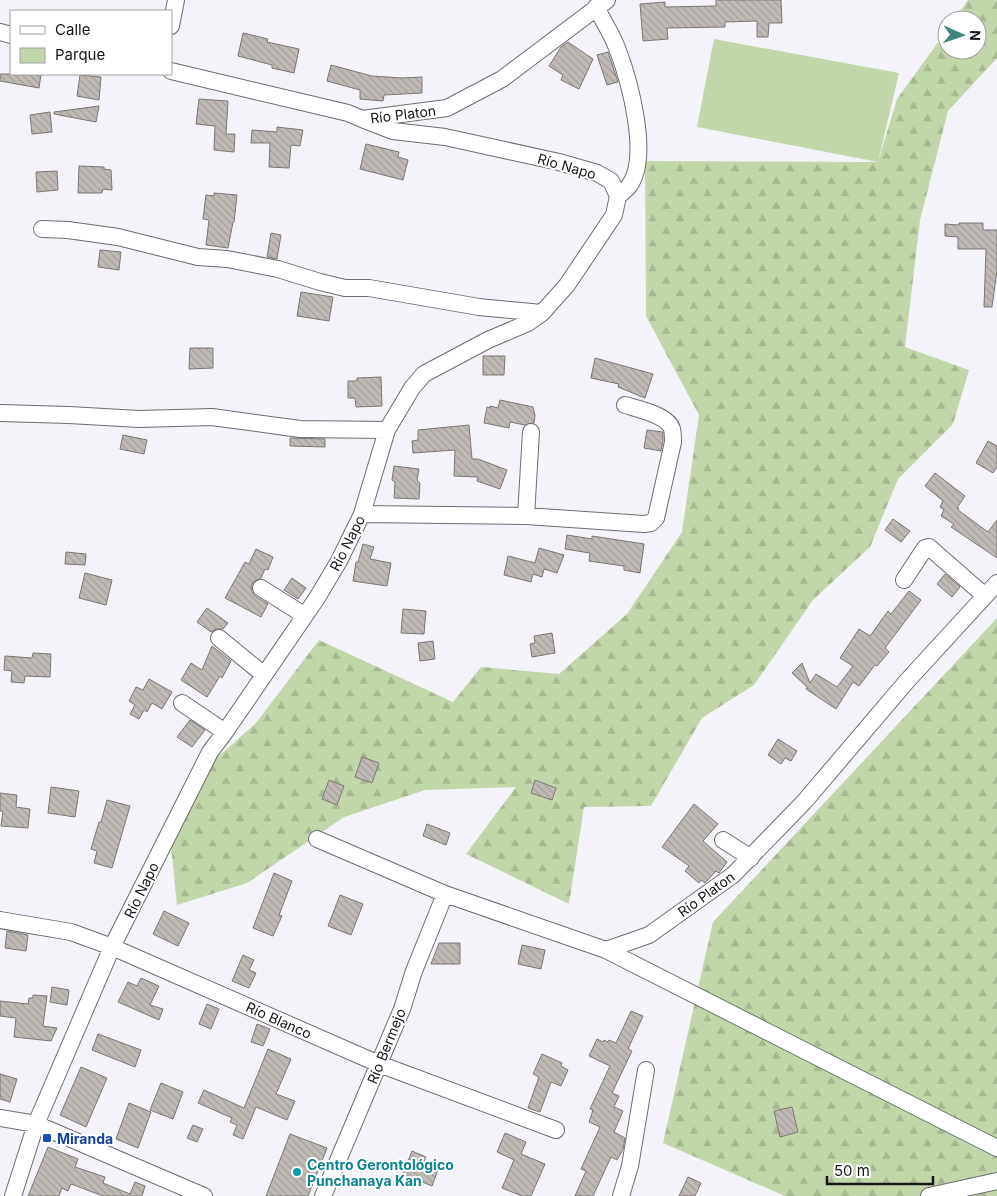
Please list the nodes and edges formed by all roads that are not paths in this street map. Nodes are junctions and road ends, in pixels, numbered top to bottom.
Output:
1 (176, 0) edge
2 (602, 4) edge
3 (172, 21) edge
4 (172, 72) edge
5 (362, 119) junction
6 (618, 196) junction
7 (42, 229) dead end
8 (542, 313) junction
9 (625, 405) dead end
10 (0, 414) edge
11 (387, 430) junction
12 (531, 432) dead end
13 (362, 514) junction
14 (526, 516) junction
15 (904, 580) dead end
16 (997, 583) edge
17 (261, 588) dead end
18 (985, 596) junction
19 (304, 615) junction
20 (219, 638) dead end
21 (263, 674) junction
22 (182, 702) dead end
23 (225, 732) junction
24 (317, 839) dead end
25 (723, 840) dead end
26 (751, 858) junction
27 (445, 894) junction
28 (0, 920) edge
29 (112, 948) junction
30 (606, 950) junction
31 (379, 1064) junction
32 (646, 1070) dead end
33 (0, 1118) edge
34 (36, 1124) junction
35 (556, 1130) dead end
36 (997, 1148) edge
37 (997, 1181) edge
38 (13, 1196) edge
39 (204, 1196) edge
40 (323, 1196) edge
41 (621, 1196) edge
42 (929, 1196) edge

1 - 3 street
2 - 5 street, Río Platon
2 - 6 street
4 - 5 street, Río Platon
5 - 6 street, Río Napo
6 - 8 street, Río Napo
7 - 8 street
8 - 11 street, Río Napo
9 - 14 street
10 - 11 street
11 - 13 street, Río Napo
12 - 14 street
13 - 14 street
13 - 19 street, Río Napo
15 - 18 street
16 - 18 street, Río Platon
17 - 19 street
18 - 26 street, Río Platon
19 - 21 street, Río Napo
20 - 21 street
21 - 23 street, Río Napo
22 - 23 street
23 - 29 street, Río Napo
24 - 27 street
25 - 26 street
26 - 30 street, Río Platon
27 - 30 street
27 - 31 street, Río Bermejo
28 - 29 street, Río Blanco
29 - 31 street, Río Blanco
29 - 34 street, Río Napo
30 - 36 street
31 - 35 street, Río Blanco
31 - 40 street, Río Bermejo
32 - 41 street
33 - 34 street
34 - 38 street, Río Napo
34 - 39 street
37 - 42 street

